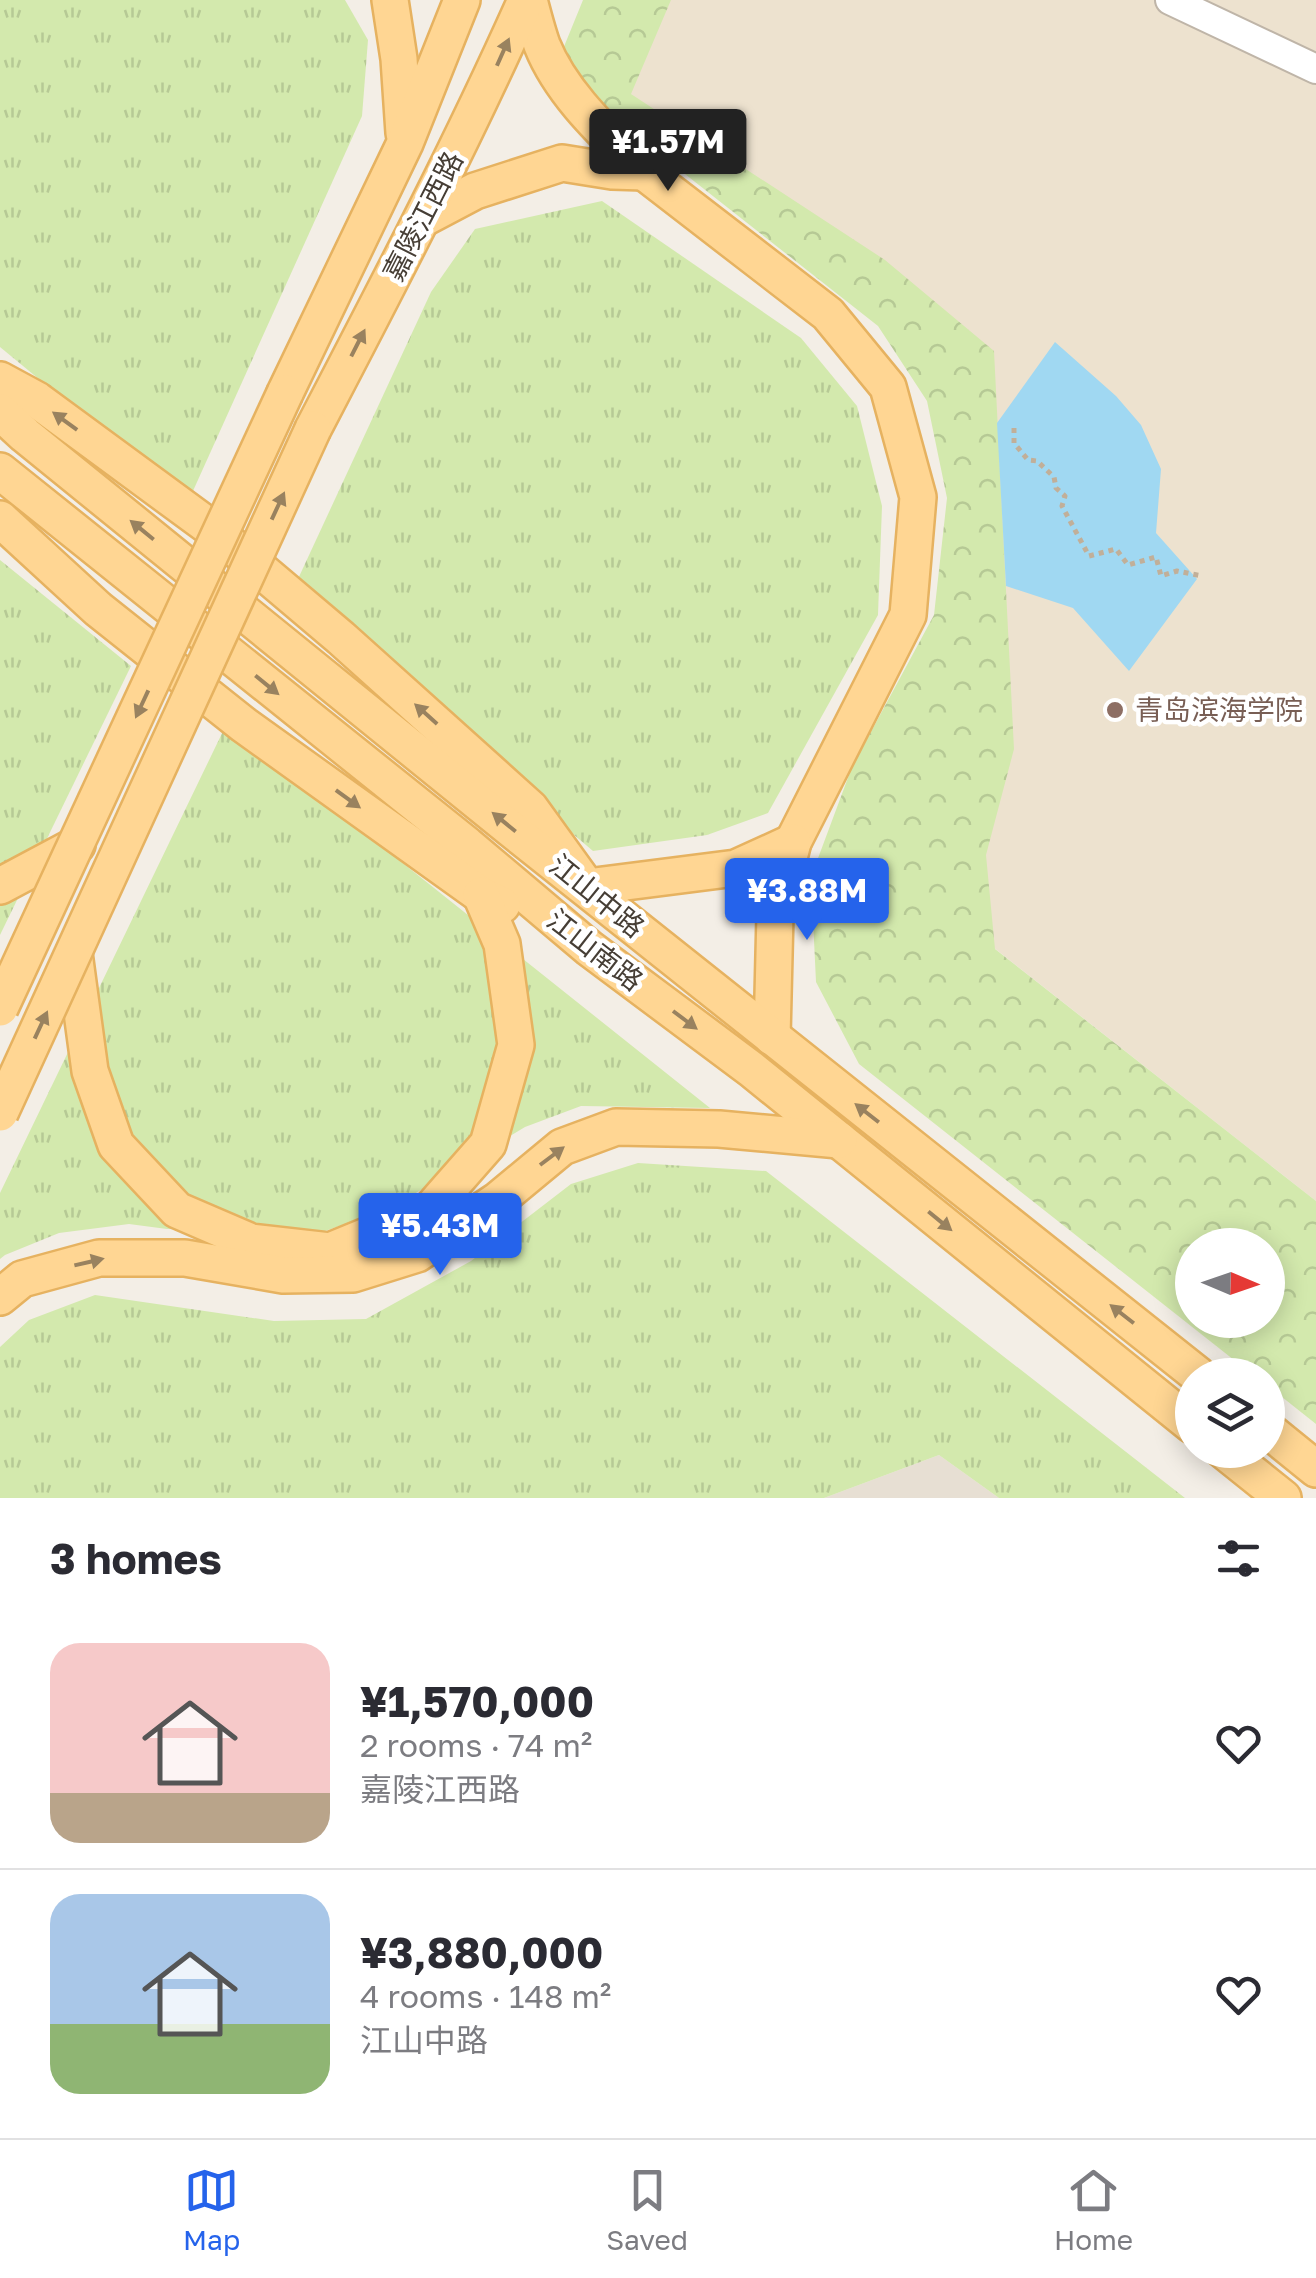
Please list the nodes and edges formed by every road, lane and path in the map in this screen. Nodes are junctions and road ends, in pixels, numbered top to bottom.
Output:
1 (390, 0) edge
2 (462, 0) edge
3 (528, 0) edge
4 (1170, 0) edge
5 (1316, 69) edge
6 (405, 143) junction
7 (644, 172) junction
8 (422, 219) junction
9 (0, 380) edge
10 (0, 412) edge
11 (1014, 428) dead end
12 (0, 472) edge
13 (0, 519) edge
14 (1202, 576) dead end
15 (793, 842) junction
16 (77, 846) junction
17 (0, 886) edge
18 (586, 887) junction
19 (481, 895) junction
20 (590, 948) junction
21 (74, 953) junction
22 (0, 1008) edge
23 (772, 1037) junction
24 (0, 1113) edge
25 (839, 1140) junction
26 (0, 1297) edge
27 (1177, 1358) edge
28 (1175, 1411) edge
29 (1285, 1443) edge
30 (1245, 1468) edge
31 (1316, 1468) edge
32 (1282, 1498) edge

1 - 6 main road
2 - 6 main road, 嘉陵江西路
3 - 7 main road
8 -> 3 main road, 嘉陵江西路
4 - 5 street
6 -> 16 main road, 嘉陵江西路, bridge
7 - 8 main road
7 - 15 main road
21 -> 8 main road, 嘉陵江西路, bridge
18 -> 9 main road
18 -> 10 main road, 江山中路
11 - 14 path
12 -> 20 main road, 江山南路
13 -> 19 main road
15 - 18 main road
15 - 23 main road
16 - 17 main road
16 - 22 main road, 嘉陵江西路, bridge
18 - 23 main road, 江山中路
19 - 20 main road
19 - 21 main road
20 -> 25 main road, 江山南路
24 -> 21 main road, 嘉陵江西路, bridge
27 -> 23 main road, 江山中路
26 -> 25 main road
25 -> 28 main road, 江山南路
29 - 31 main road
30 - 32 main road

